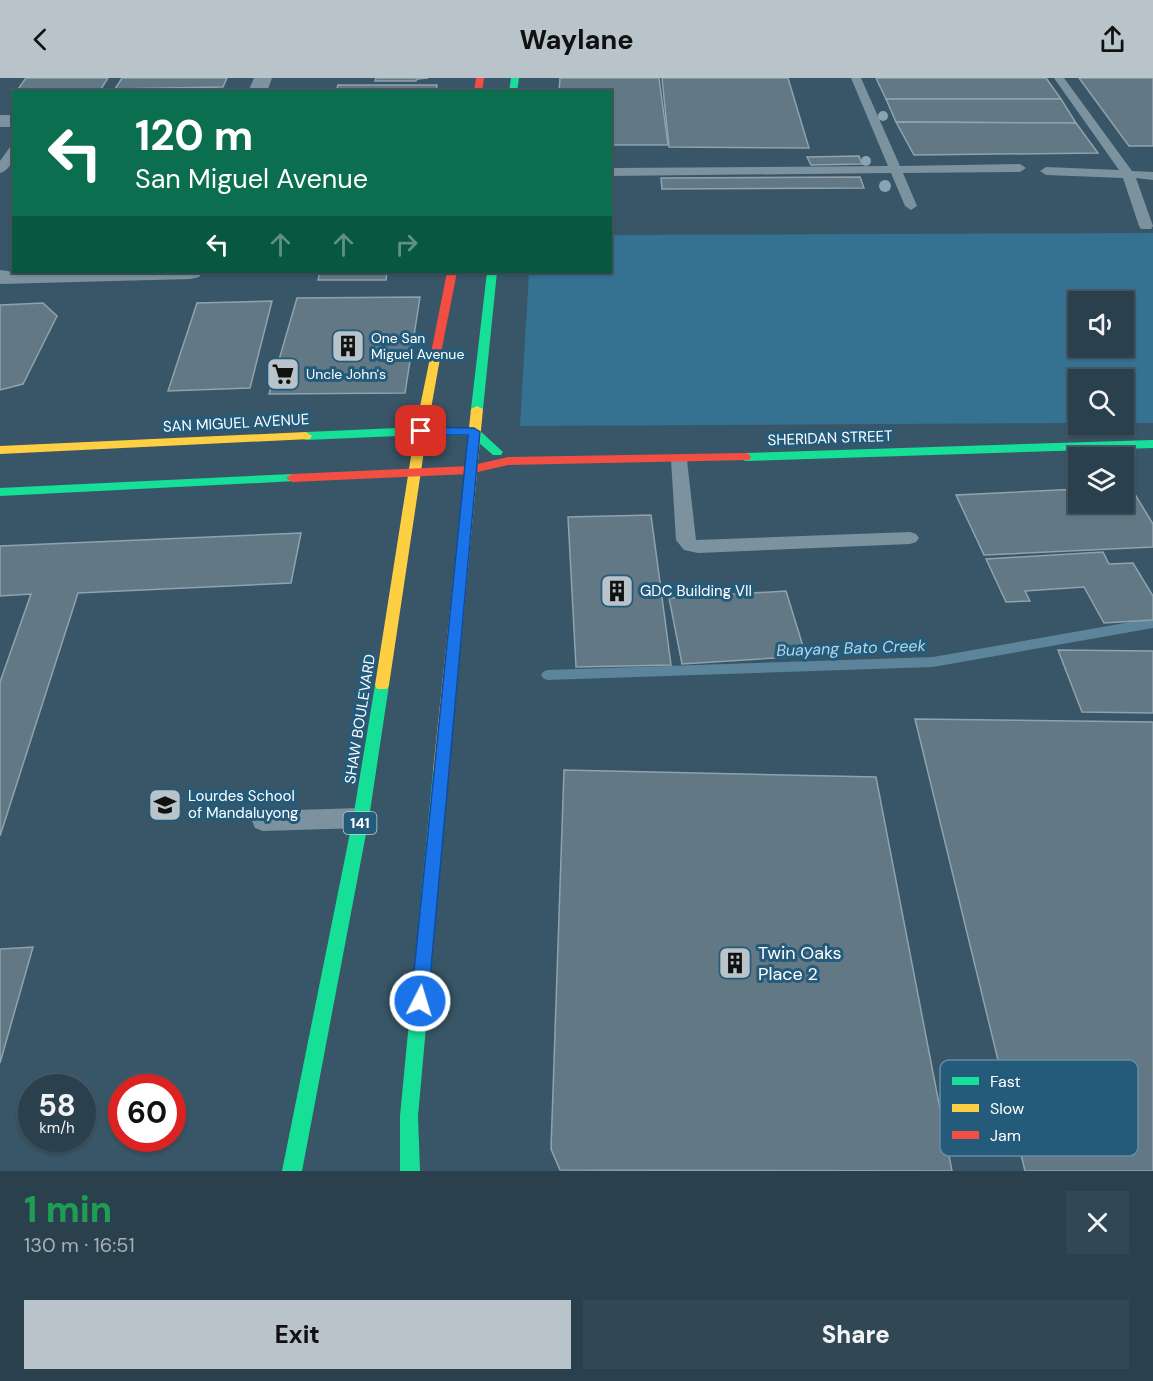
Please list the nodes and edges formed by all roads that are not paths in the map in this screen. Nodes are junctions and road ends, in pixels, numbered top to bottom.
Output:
1 (856, 78) edge
2 (1059, 78) edge
3 (12, 153) edge
4 (1020, 168) dead end
5 (0, 169) edge
6 (895, 169) junction
7 (1046, 171) dead end
8 (612, 172) edge
9 (1128, 174) junction
10 (1153, 176) edge
11 (911, 206) dead end
12 (1146, 226) dead end
13 (159, 273) edge
14 (452, 273) edge
15 (492, 273) edge
16 (0, 278) edge
17 (421, 431) junction
18 (474, 432) junction
19 (1153, 444) edge
20 (0, 450) edge
21 (679, 460) junction
22 (508, 461) junction
23 (469, 470) junction
24 (414, 472) junction
25 (0, 492) edge
26 (910, 538) dead end
27 (361, 818) junction
28 (263, 821) dead end
29 (409, 1116) junction
30 (292, 1171) edge
31 (403, 1171) edge
32 (410, 1171) edge

1 - 6 lane
2 - 9 lane
3 - 5 lane
4 - 6 lane
6 - 8 lane
6 - 11 lane
7 - 9 lane
9 - 10 lane
9 - 12 lane
13 - 16 street
14 - 17 main road, SHAW BOULEVARD / 141
15 - 18 main road
17 - 18 main road, SAN MIGUEL AVENUE
17 - 20 main road, SAN MIGUEL AVENUE
17 - 24 main road, SHAW BOULEVARD / 141
18 - 22 main road
18 - 23 main road
19 - 21 main road, SHERIDAN STREET
21 - 22 main road, SHERIDAN STREET
21 - 26 lane
22 - 23 main road, SHERIDAN STREET
23 - 24 main road
23 - 29 main road
24 - 25 main road
24 - 27 main road, SHAW BOULEVARD / 141
27 - 28 lane
27 - 30 main road, SHAW BOULEVARD / 141
29 - 31 main road
29 - 32 main road

